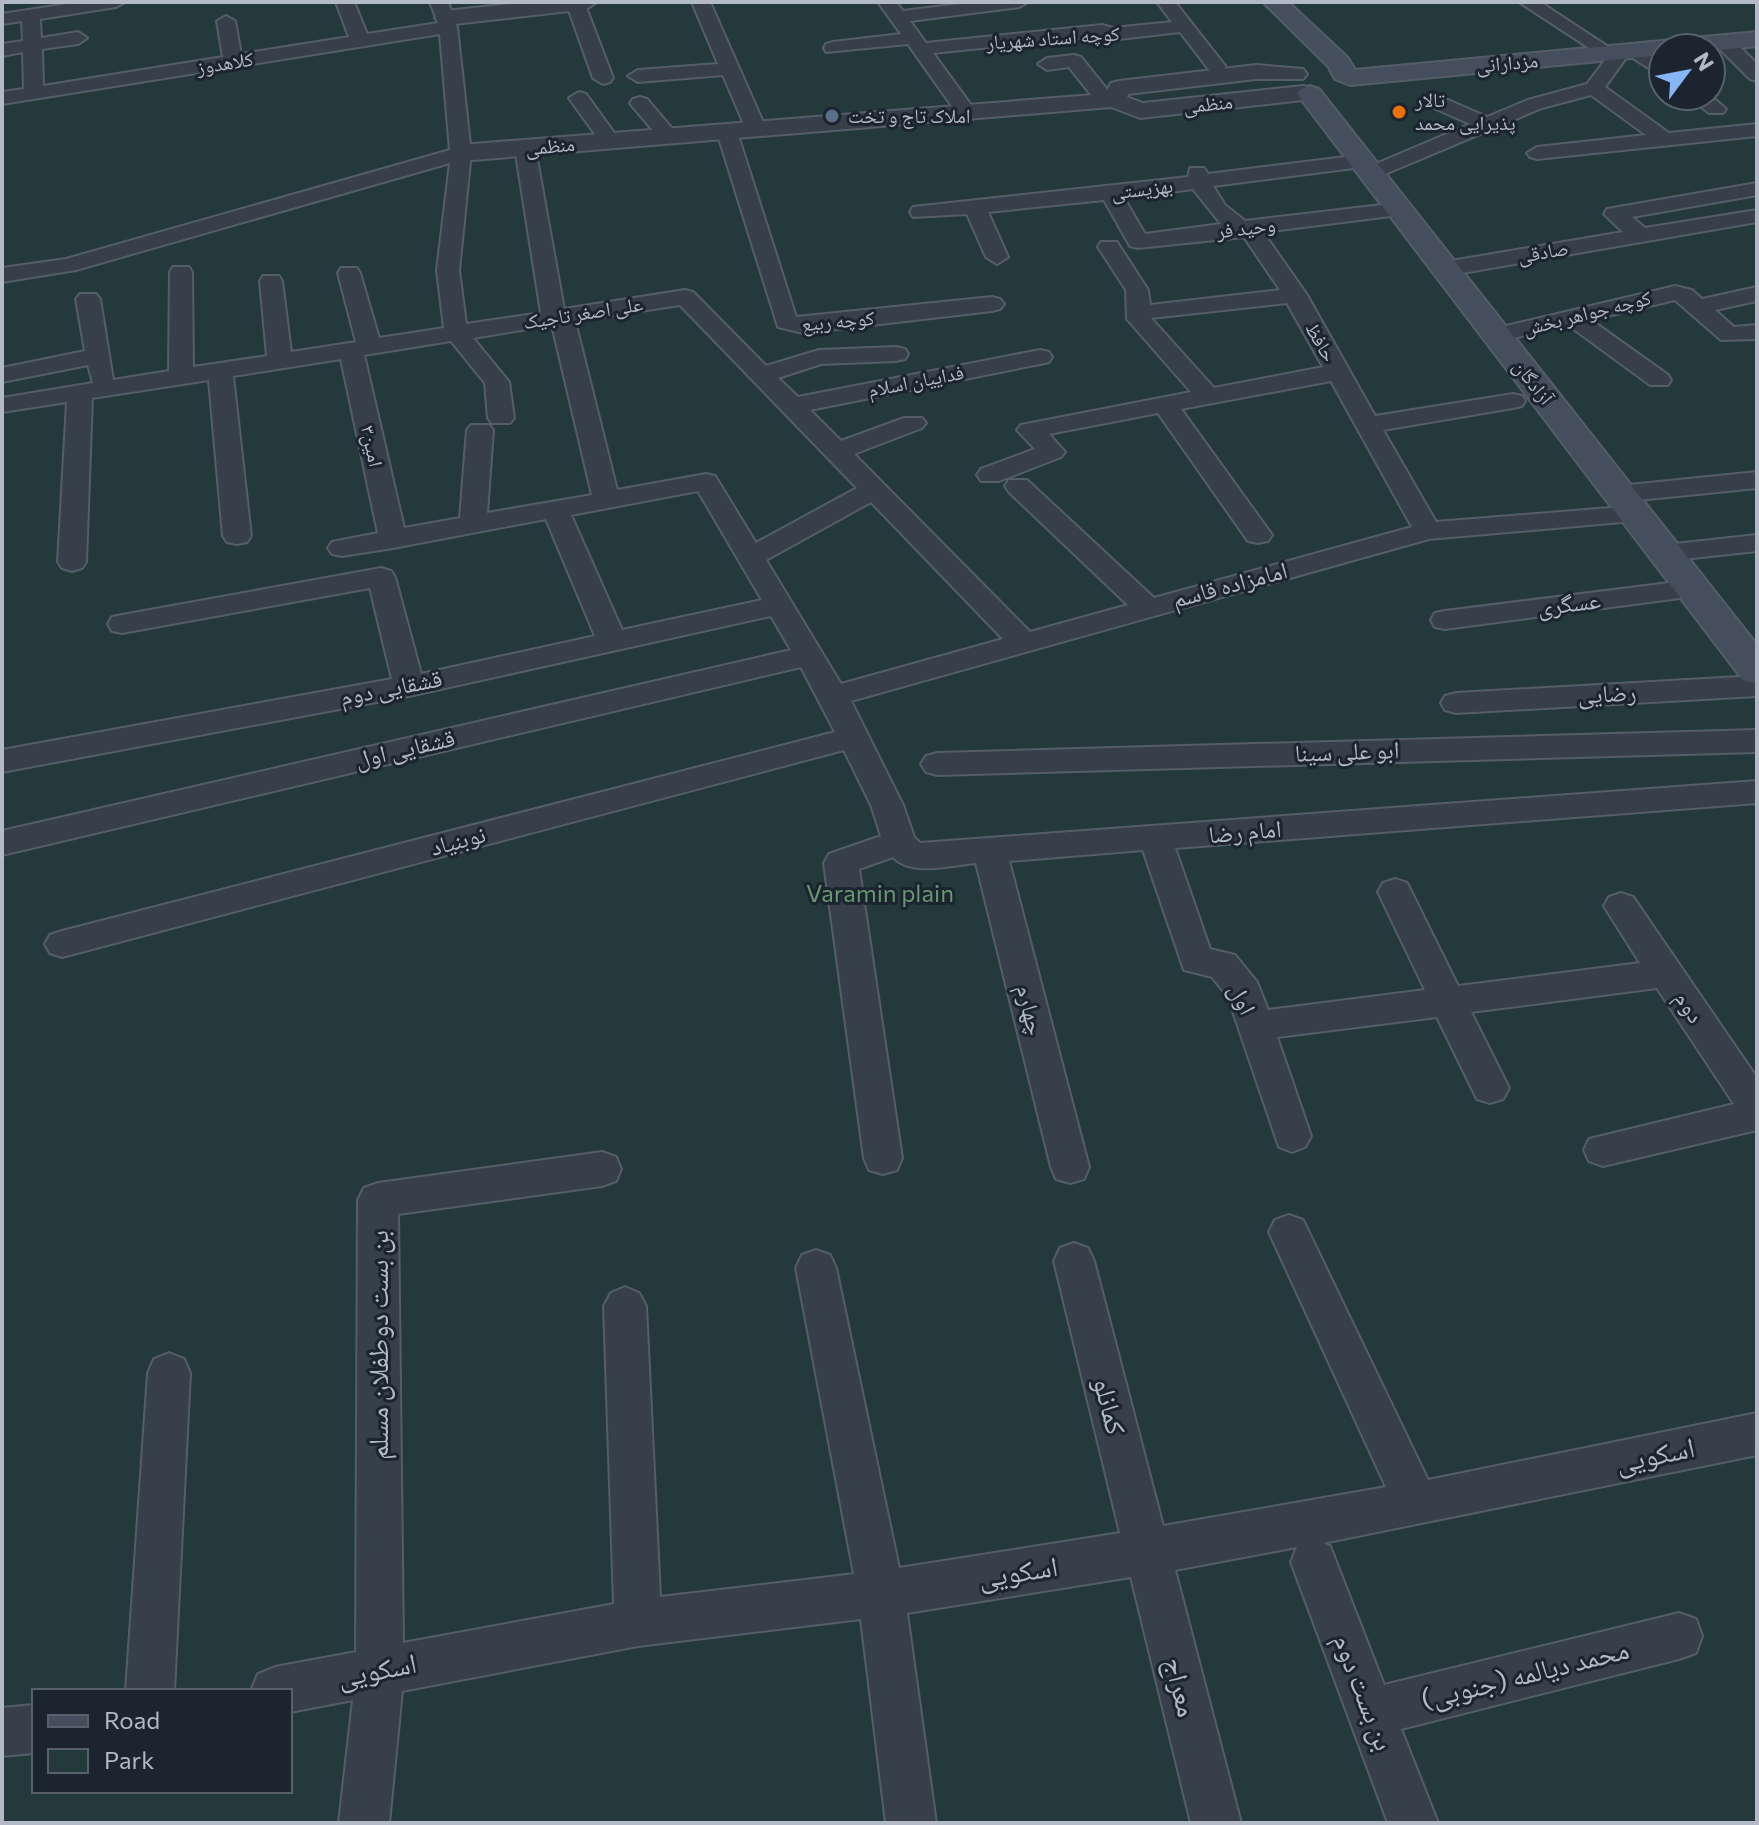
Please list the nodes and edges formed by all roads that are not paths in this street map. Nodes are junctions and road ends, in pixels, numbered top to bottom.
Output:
1 (116, 2) edge
2 (345, 2) edge
3 (579, 2) edge
4 (701, 2) edge
5 (1019, 2) edge
6 (1166, 2) edge
7 (1275, 2) edge
8 (1528, 2) edge
9 (892, 10) edge
10 (31, 14) junction
11 (444, 16) edge
12 (2, 19) edge
13 (226, 21) dead end
14 (1185, 26) junction
15 (78, 38) dead end
16 (1757, 39) edge
17 (360, 41) junction
18 (1727, 42) edge
19 (917, 44) junction
20 (32, 45) junction
21 (1727, 45) edge
22 (833, 48) dead end
23 (2, 50) edge
24 (1647, 50) edge
25 (1621, 52) junction
26 (233, 61) junction
27 (1047, 64) dead end
28 (1647, 64) edge
29 (1217, 67) dead end
30 (730, 69) junction
31 (1757, 75) edge
32 (638, 76) dead end
33 (1347, 76) junction
34 (603, 78) dead end
35 (1303, 87) junction
36 (1594, 88) junction
37 (34, 93) junction
38 (2, 98) edge
39 (579, 98) dead end
40 (1110, 101) junction
41 (640, 103) dead end
42 (1441, 104) dead end
43 (966, 112) junction
44 (1488, 125) junction
45 (756, 129) junction
46 (1757, 130) edge
47 (727, 132) junction
48 (668, 136) junction
49 (1665, 139) junction
50 (610, 141) junction
51 (525, 148) junction
52 (461, 153) junction
53 (1537, 153) dead end
54 (1366, 167) junction
55 (1198, 177) junction
56 (1757, 189) edge
57 (1114, 197) junction
58 (975, 207) junction
59 (1399, 209) junction
60 (921, 212) dead end
61 (1757, 216) edge
62 (1237, 229) junction
63 (1641, 236) junction
64 (1109, 247) dead end
65 (997, 257) dead end
66 (1445, 269) junction
67 (181, 272) dead end
68 (349, 273) dead end
69 (2, 275) edge
70 (271, 281) dead end
71 (1757, 294) edge
72 (1295, 295) junction
73 (88, 299) dead end
74 (992, 304) dead end
75 (1697, 307) junction
76 (1138, 313) junction
77 (558, 317) junction
78 (1573, 318) junction
79 (1757, 332) edge
80 (457, 333) junction
81 (1497, 335) junction
82 (360, 350) junction
83 (896, 354) dead end
84 (98, 356) junction
85 (1040, 357) dead end
86 (280, 362) junction
87 (220, 371) junction
88 (1338, 372) junction
89 (2, 375) edge
90 (762, 375) junction
91 (181, 378) junction
92 (1659, 380) dead end
93 (92, 392) junction
94 (1209, 397) junction
95 (1513, 401) dead end
96 (2, 405) edge
97 (1165, 405) junction
98 (792, 406) junction
99 (913, 423) dead end
100 (1368, 425) junction
101 (837, 452) junction
102 (990, 475) dead end
103 (1757, 480) edge
104 (1018, 486) dead end
105 (874, 490) junction
106 (606, 499) junction
107 (1627, 504) junction
108 (555, 508) junction
109 (473, 524) junction
110 (1428, 531) junction
111 (1258, 535) dead end
112 (237, 536) dead end
113 (393, 540) junction
114 (1757, 543) edge
115 (342, 548) dead end
116 (1665, 553) junction
117 (750, 558) junction
118 (72, 562) dead end
119 (1693, 589) junction
120 (778, 605) junction
121 (1148, 608) junction
122 (1445, 620) dead end
123 (122, 624) dead end
124 (612, 641) junction
125 (1024, 643) junction
126 (809, 655) junction
127 (1757, 671) edge
128 (409, 686) junction
129 (1757, 686) edge
130 (833, 696) junction
131 (1456, 703) dead end
132 (855, 737) junction
133 (1757, 741) edge
134 (2, 761) edge
135 (937, 764) dead end
136 (1757, 792) edge
137 (1156, 839) junction
138 (899, 842) junction
139 (2, 843) edge
140 (990, 852) junction
141 (1395, 892) dead end
142 (1621, 906) dead end
143 (62, 944) dead end
144 (1666, 973) junction
145 (1448, 1001) junction
146 (1255, 1026) junction
147 (1490, 1088) dead end
148 (1757, 1111) edge
149 (1292, 1136) dead end
150 (1603, 1150) dead end
151 (883, 1158) dead end
152 (1070, 1167) dead end
153 (602, 1169) dead end
154 (1289, 1232) dead end
155 (1074, 1261) dead end
156 (816, 1268) dead end
157 (625, 1306) dead end
158 (169, 1373) dead end
159 (1757, 1434) edge
160 (1416, 1504) junction
161 (1146, 1552) junction
162 (1314, 1562) dead end
163 (881, 1594) junction
164 (638, 1623) junction
165 (1679, 1636) dead end
166 (380, 1669) junction
167 (150, 1689) edge
168 (285, 1689) edge
169 (1371, 1712) junction
170 (32, 1729) edge
171 (2, 1732) edge
172 (364, 1823) edge
173 (911, 1823) edge
174 (1216, 1823) edge
175 (1413, 1823) edge

1 - 10 street
2 - 17 street
3 - 11 street, کلاهدوز
3 - 34 street
4 - 30 street
5 - 9 street
6 - 14 street
7 - 33 main road
8 - 25 street
9 - 19 street
10 - 12 street
10 - 20 street
11 - 17 street, کلاهدوز
11 - 52 street
13 - 26 street
14 - 19 street, کوچه استاد شهریار
14 - 29 street
15 - 20 street
16 - 18 main road, مزدارانی
17 - 26 street, کلاهدوز
19 - 22 street, کوچه استاد شهریار
19 - 43 street
20 - 23 street
20 - 37 street
21 - 31 street
24 - 25 main road, مزدارانی
25 - 28 street
25 - 33 main road, مزدارانی
25 - 36 street
26 - 37 street, کلاهدوز
27 - 40 street
30 - 32 street
30 - 45 street
33 - 35 main road, مزدارانی
35 - 40 street, منظمی
35 - 54 main road, آزادگان
36 - 44 street, بهزیستی
36 - 49 street
37 - 38 street, کلاهدوز
39 - 50 street
40 - 43 street, منظمی
41 - 48 street
42 - 44 street
43 - 45 street, منظمی
44 - 54 street, بهزیستی
45 - 47 street, منظمی
46 - 49 street
47 - 48 street, منظمی
47 - 74 street, کوچه ربیع
48 - 50 street, منظمی
49 - 53 street
50 - 51 street, منظمی
51 - 52 street, منظمی
51 - 77 street
52 - 69 street, منظمی
52 - 80 street
54 - 55 street, بهزیستی
54 - 59 main road, آزادگان
55 - 57 street, بهزیستی
55 - 62 street, حافظ
56 - 63 street
57 - 58 street, بهزیستی
57 - 62 street, وحید فر
58 - 60 street, بهزیستی
58 - 65 street
59 - 62 street, وحید فر
59 - 66 main road, آزادگان
61 - 63 street, صادقی
62 - 72 street, حافظ
63 - 66 street, صادقی
64 - 76 street
66 - 81 main road, آزادگان
67 - 91 street
68 - 82 street, امین۳
70 - 86 street
71 - 75 street
72 - 76 street
72 - 88 street, حافظ
73 - 84 street
75 - 78 street, کوچه جواهر بخش
75 - 79 street, کوچه جواهر بخش
76 - 94 street
77 - 80 street, علی اصغر تاجیک
77 - 90 street, علی اصغر تاجیک
77 - 106 street
78 - 81 street, کوچه جواهر بخش
78 - 92 street
80 - 82 street, علی اصغر تاجیک
80 - 109 street
81 - 107 main road, آزادگان
82 - 86 street, علی اصغر تاجیک
82 - 113 street, امین۳
83 - 90 street
84 - 89 street
84 - 93 street
85 - 98 street, فداییان اسلام
86 - 87 street, علی اصغر تاجیک
87 - 91 street, علی اصغر تاجیک
87 - 112 street
88 - 94 street
88 - 100 street, حافظ
90 - 98 street, علی اصغر تاجیک
91 - 93 street, علی اصغر تاجیک
93 - 96 street, علی اصغر تاجیک
93 - 118 street
94 - 97 street
95 - 100 street
97 - 102 street
97 - 111 street
98 - 101 street, علی اصغر تاجیک
99 - 101 street
100 - 110 street, حافظ
101 - 105 street, علی اصغر تاجیک
103 - 107 street, امامزاده قاسم
104 - 121 street
105 - 117 street
105 - 125 street, علی اصغر تاجیک
106 - 108 street
106 - 117 street
107 - 110 street, امامزاده قاسم
107 - 116 main road, آزادگان
108 - 109 street
108 - 124 street
109 - 113 street
110 - 121 street, امامزاده قاسم
113 - 115 street
114 - 116 street
116 - 119 main road, آزادگان
117 - 120 street
119 - 122 street, عسگری
119 - 127 main road, آزادگان
120 - 124 street, قشقایی دوم
120 - 126 street
121 - 125 street, امامزاده قاسم
123 - 128 street
124 - 128 street, قشقایی دوم
125 - 130 street, امامزاده قاسم
126 - 130 street
126 - 139 street, قشقایی اول
128 - 134 street, قشقایی دوم
129 - 131 street, رضایی
130 - 132 street
132 - 138 street
132 - 143 street, نوبنیاد
133 - 135 street, ابو علی سینا
136 - 137 street, امام رضا
137 - 140 street, امام رضا
137 - 146 street, اول
138 - 140 street, امام رضا
138 - 151 street
140 - 152 street, چهارم
141 - 145 street
142 - 144 street, دوم
144 - 145 street
144 - 148 street, دوم
145 - 146 street
145 - 147 street
146 - 149 street, اول
148 - 150 street
153 - 166 street, بن بست دوطفلان مسلم
154 - 160 street
155 - 161 street, کمانلو
156 - 163 street
157 - 164 street
158 - 167 street
159 - 160 street, اسکویی
160 - 161 street, اسکویی
161 - 163 street, اسکویی
161 - 174 street, معراج
162 - 169 street, بن بست دوم
163 - 164 street, اسکویی
163 - 173 street
164 - 166 street, اسکویی
165 - 169 street, محمد دیالمه (جنوبی)
166 - 168 street, اسکویی
166 - 172 street
169 - 175 street, بن بست دوم
170 - 171 street

